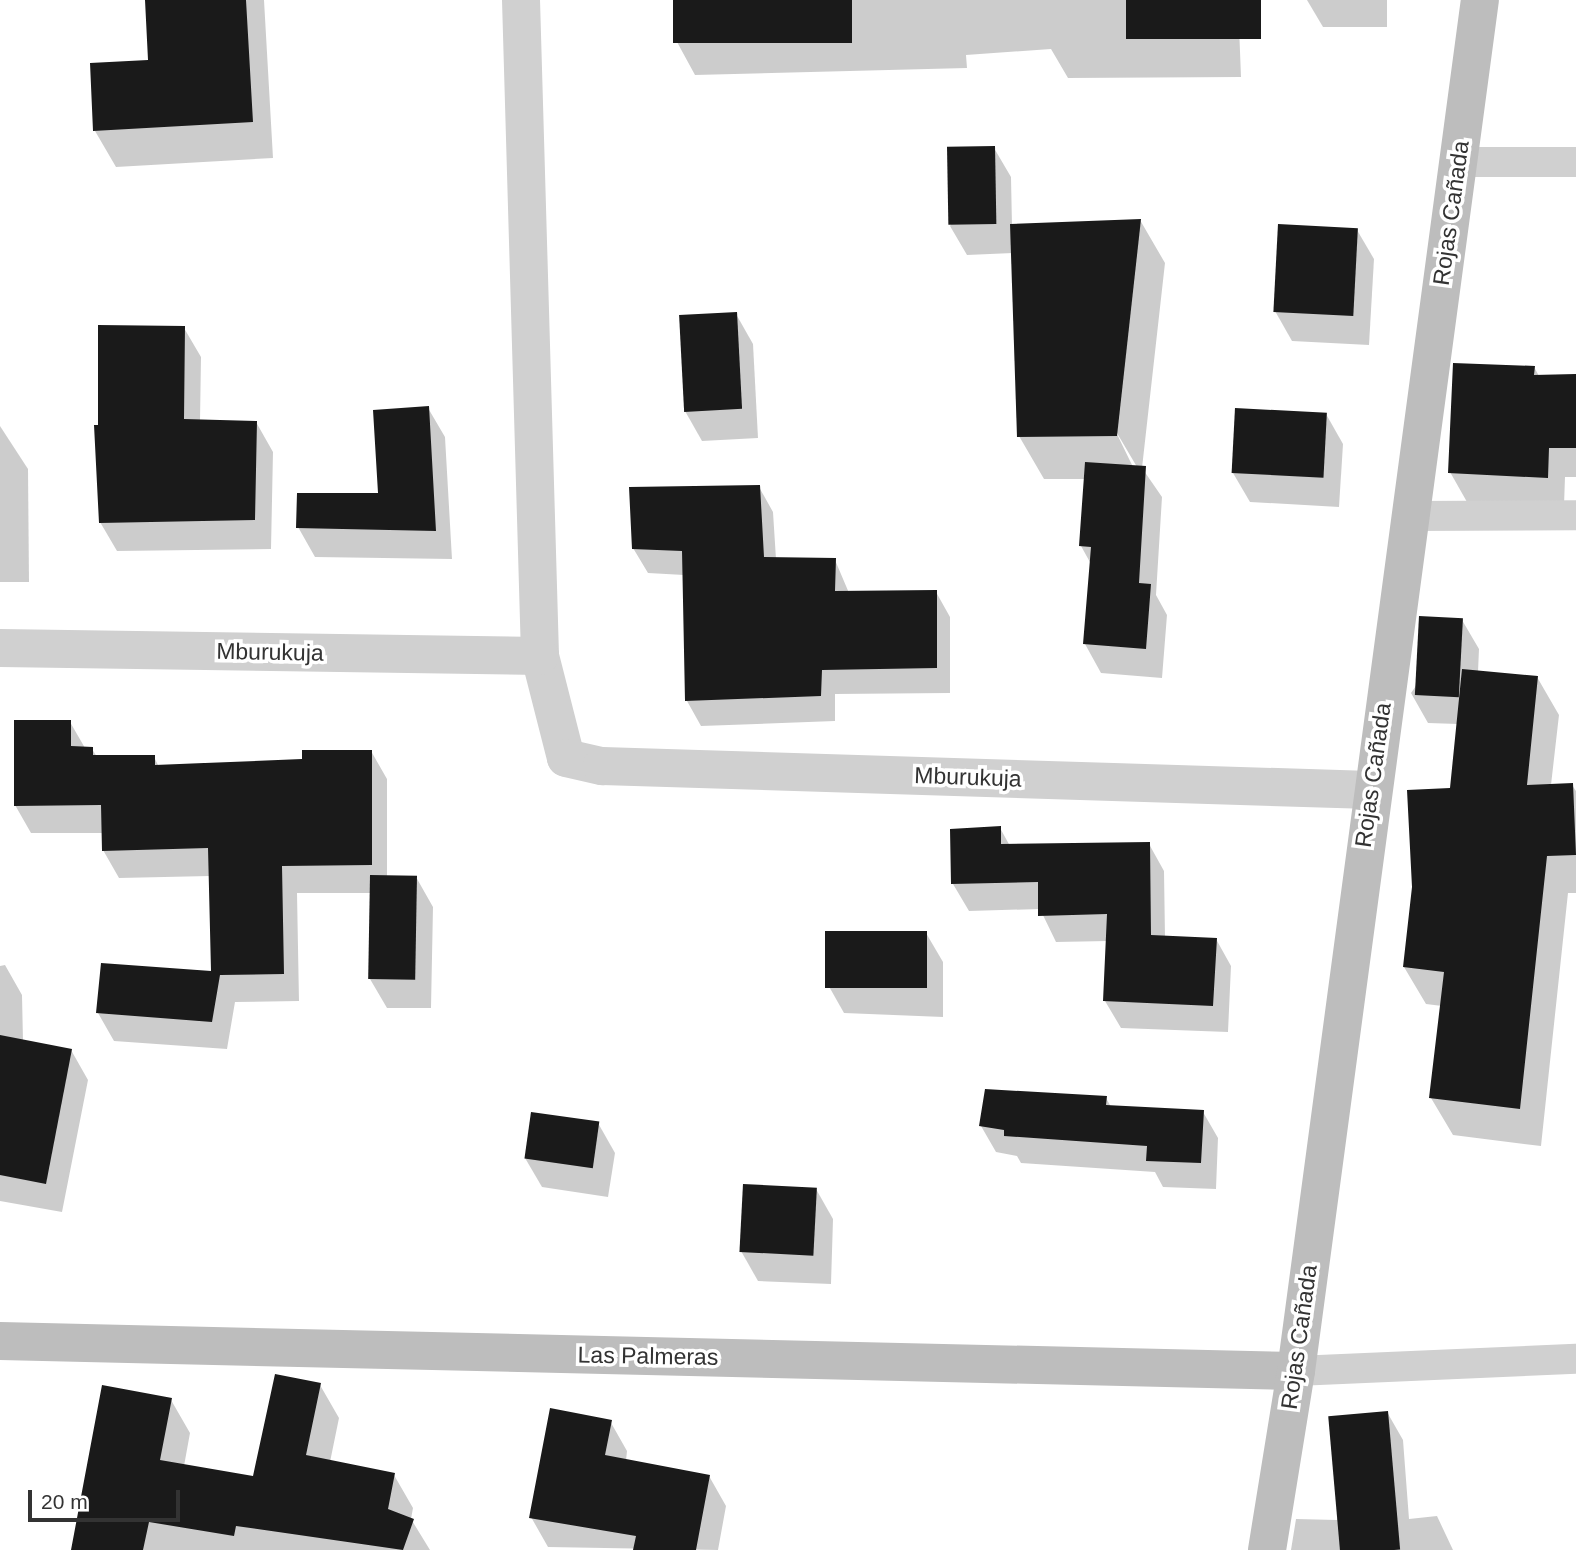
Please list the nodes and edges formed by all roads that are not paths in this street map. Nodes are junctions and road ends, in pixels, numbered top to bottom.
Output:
1 (521, 0) edge
2 (1480, 0) edge
3 (1459, 162) junction
4 (1576, 162) edge
5 (1576, 515) edge
6 (1410, 516) junction
7 (0, 648) edge
8 (540, 656) junction
9 (1371, 790) junction
10 (0, 1341) edge
11 (1576, 1359) edge
12 (1296, 1371) junction
13 (1267, 1550) edge

1 - 8 street
2 - 3 main road, Rojas Cañada
3 - 4 lane
3 - 6 main road, Rojas Cañada
5 - 6 lane
6 - 9 main road, Rojas Cañada
7 - 8 street, Mburukuja
8 - 9 street, Mburukuja
9 - 12 main road, Rojas Cañada
10 - 12 main road, Las Palmeras
11 - 12 lane
12 - 13 main road, Rojas Cañada

